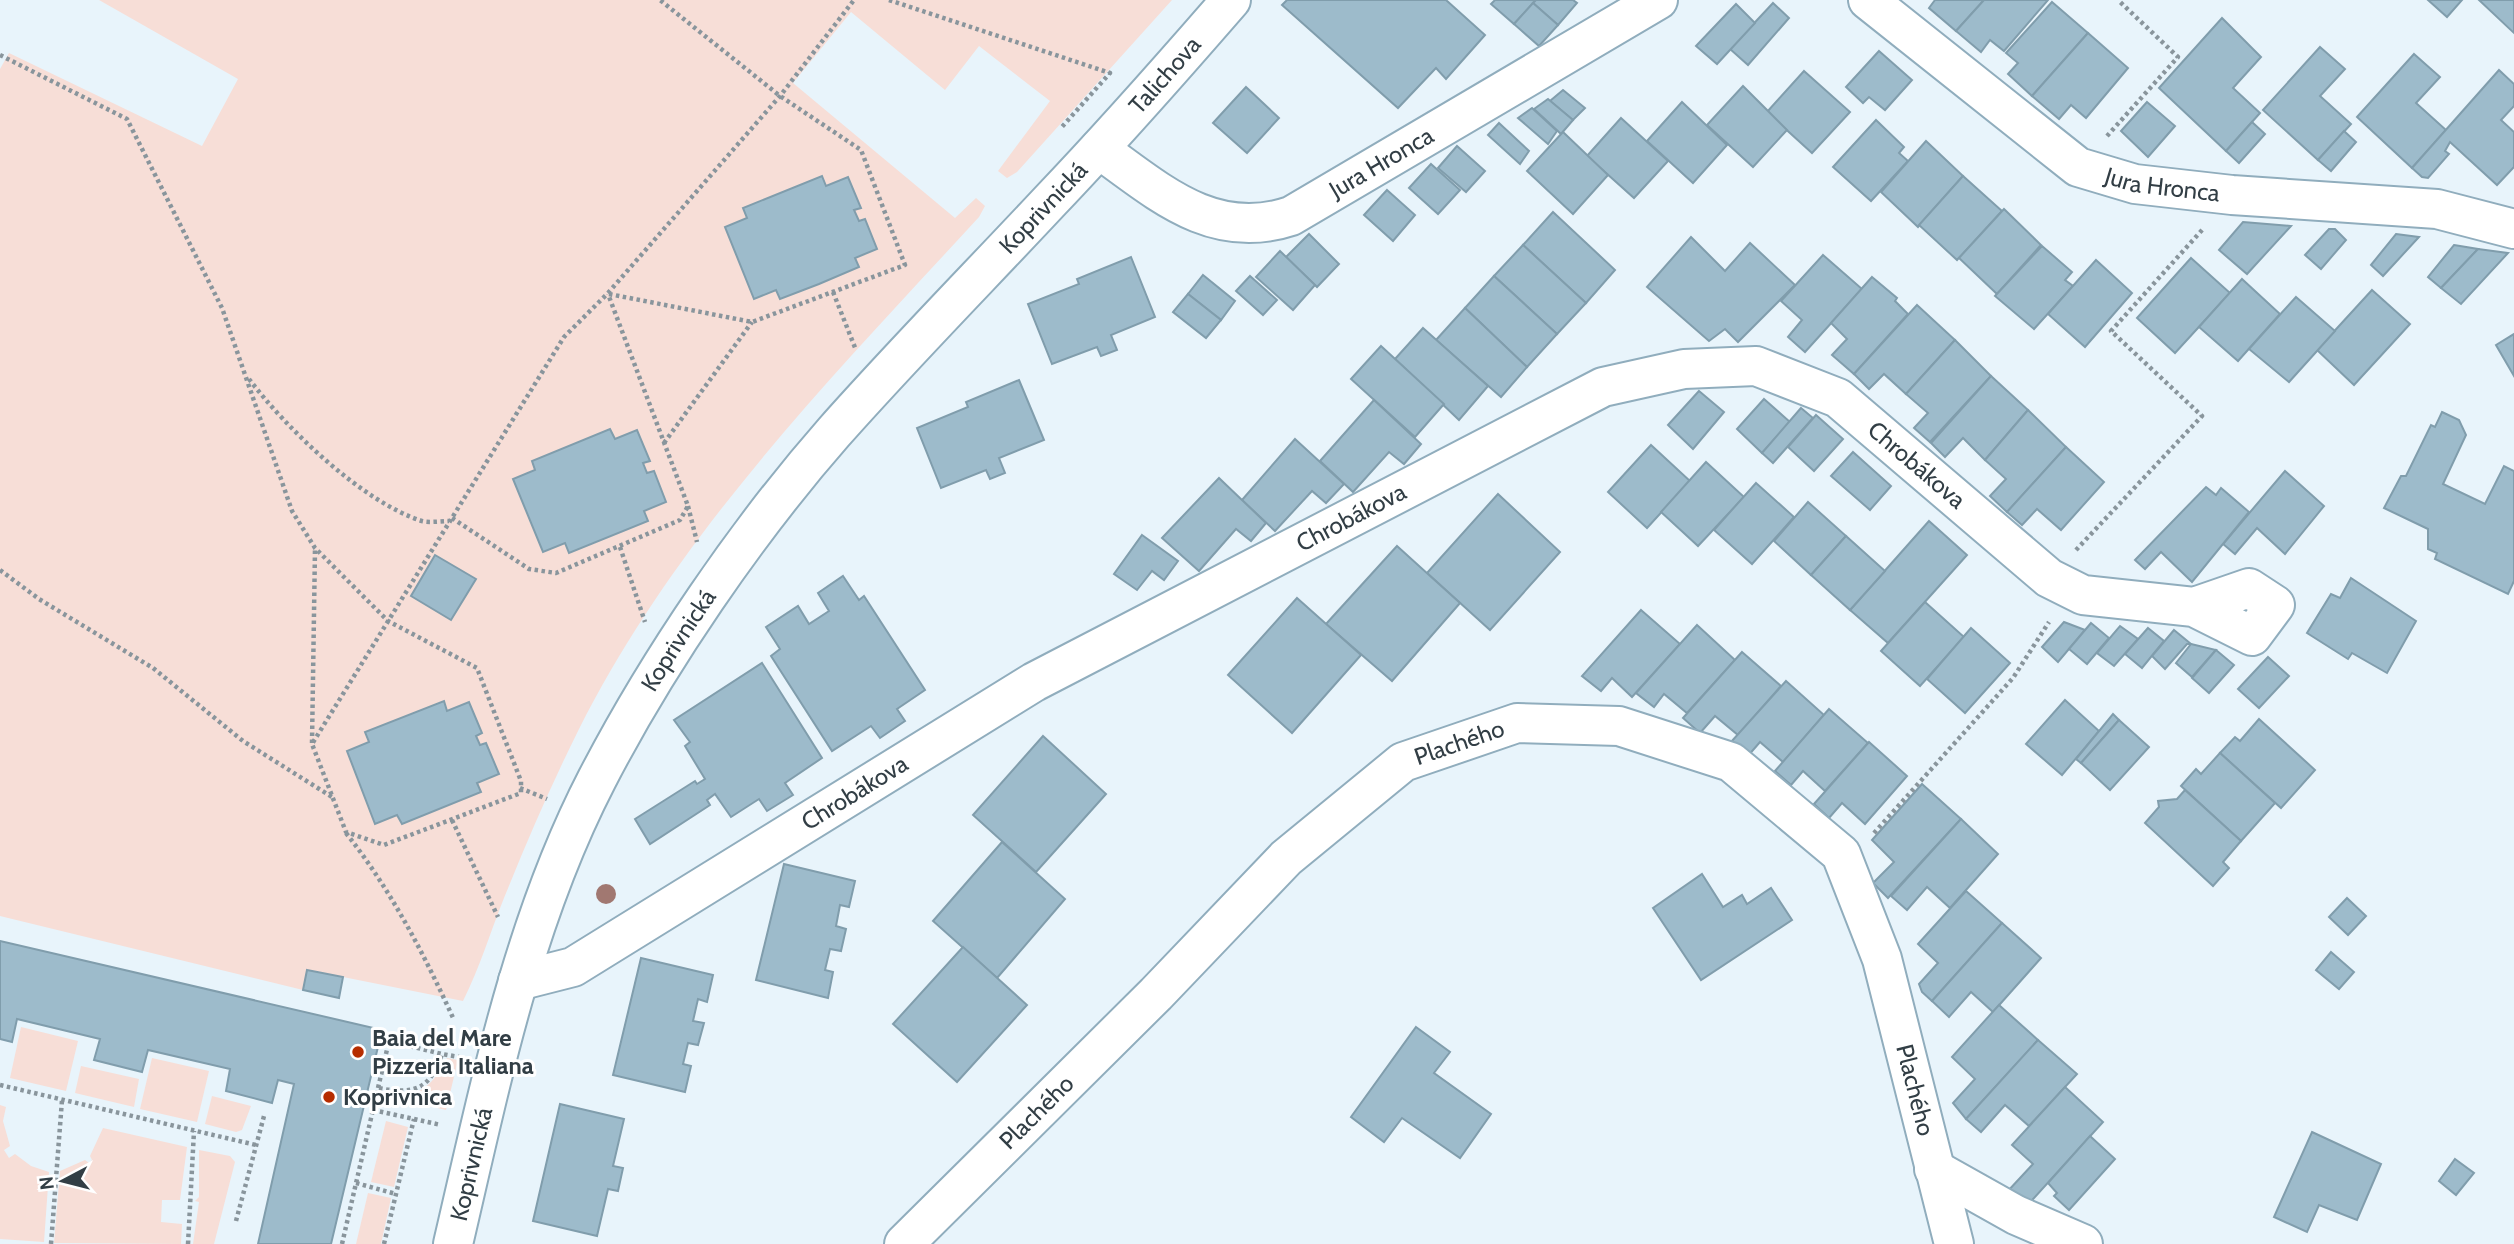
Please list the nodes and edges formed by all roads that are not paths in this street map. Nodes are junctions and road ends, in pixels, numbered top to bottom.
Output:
1 (1231, 0) edge
2 (1658, 0) edge
3 (1868, 0) edge
4 (1099, 149) junction
5 (2514, 229) edge
6 (2194, 607) dead end
7 (518, 981) junction
8 (1934, 1169) junction
9 (453, 1244) edge
10 (904, 1244) edge
11 (1954, 1244) edge
12 (2083, 1244) edge

1 - 4 street, Talichova
2 - 4 street, Jura Hronca
3 - 5 street, Jura Hronca
4 - 7 street, Koprivnická
6 - 7 street, Chrobákova
7 - 9 street, Koprivnická
8 - 10 street, Plachého
8 - 11 street, Plachého
8 - 12 street, Plachého

